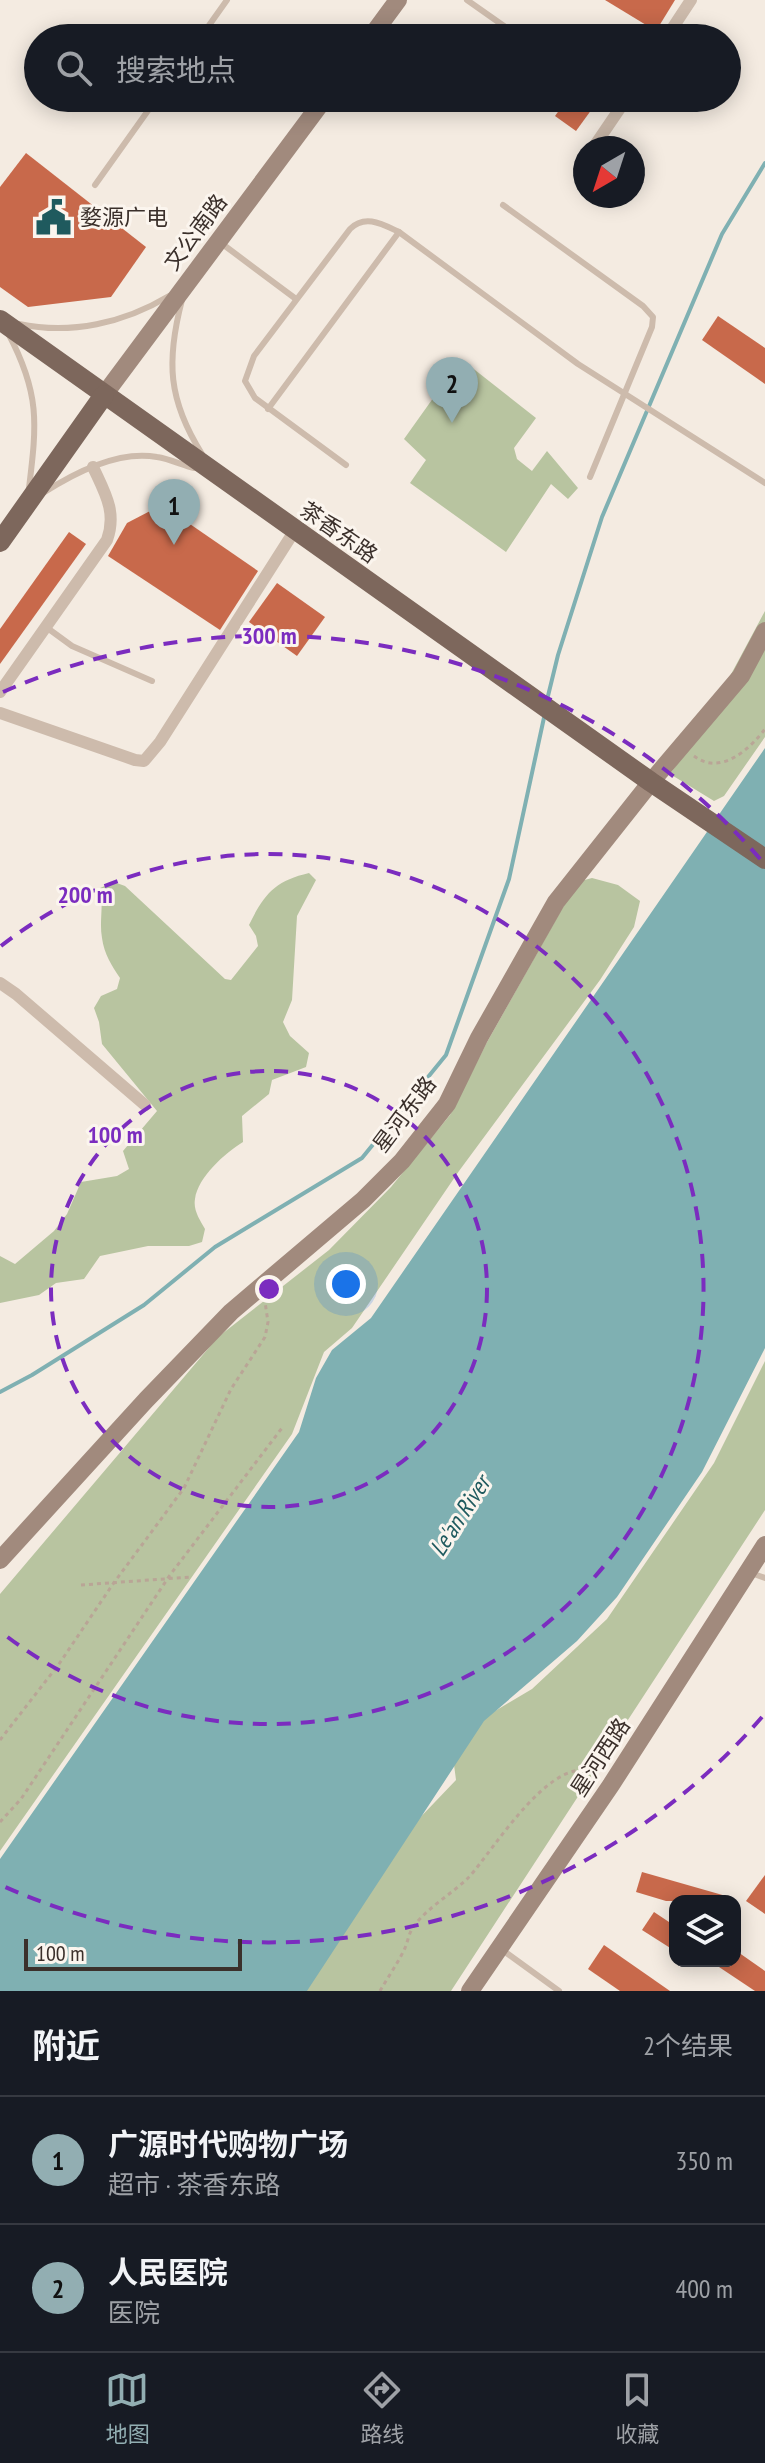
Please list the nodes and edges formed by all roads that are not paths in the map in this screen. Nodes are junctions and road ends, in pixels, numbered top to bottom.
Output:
1 (227, 0) edge
2 (398, 0) edge
3 (467, 0) edge
4 (691, 0) edge
5 (210, 24) edge
6 (380, 24) edge
7 (501, 24) edge
8 (675, 24) edge
9 (147, 112) edge
10 (315, 112) edge
11 (617, 112) edge
12 (601, 136) edge
13 (95, 185) dead end
14 (503, 205) dead end
15 (399, 232) junction
16 (218, 241) junction
17 (186, 286) junction
18 (296, 299) junction
19 (0, 320) edge
20 (624, 394) junction
21 (104, 395) junction
22 (268, 409) junction
23 (346, 465) dead end
24 (93, 467) junction
25 (214, 473) junction
26 (590, 477) dead end
27 (765, 483) edge
28 (27, 504) junction
29 (295, 530) junction
30 (0, 542) edge
31 (46, 627) junction
32 (765, 631) edge
33 (152, 681) dead end
34 (0, 692) edge
35 (0, 713) edge
36 (651, 782) junction
37 (765, 859) edge
38 (0, 983) edge
39 (145, 1105) dead end
40 (765, 1545) edge
41 (0, 1560) edge
42 (756, 1575) edge
43 (500, 1948) junction
44 (470, 1991) edge
45 (559, 1991) edge

1 - 5 lane
2 - 6 street
3 - 7 lane
4 - 8 street
9 - 13 lane
10 - 16 street, 文公南路
11 - 12 street
14 - 20 lane
15 - 18 lane
15 - 20 lane
15 - 22 lane
16 - 17 street, 文公南路
16 - 18 lane
17 - 19 lane
17 - 21 street, 文公南路
17 - 25 lane
18 - 22 lane
19 - 21 main road, 茶香东路
19 - 28 lane
20 - 26 lane
20 - 27 lane
21 - 25 main road, 茶香东路
21 - 28 main road
22 - 23 lane
24 - 25 lane
24 - 28 lane
24 - 31 street
25 - 29 main road, 茶香东路
28 - 30 main road
29 - 35 street
29 - 36 main road, 茶香东路
31 - 33 lane
31 - 34 street
32 - 36 street, 星河东路
36 - 37 main road, 茶香东路
36 - 41 street, 星河东路
38 - 39 street
40 - 42 street, 星河西路
42 - 43 street, 星河西路
43 - 44 street, 星河西路
43 - 45 lane

